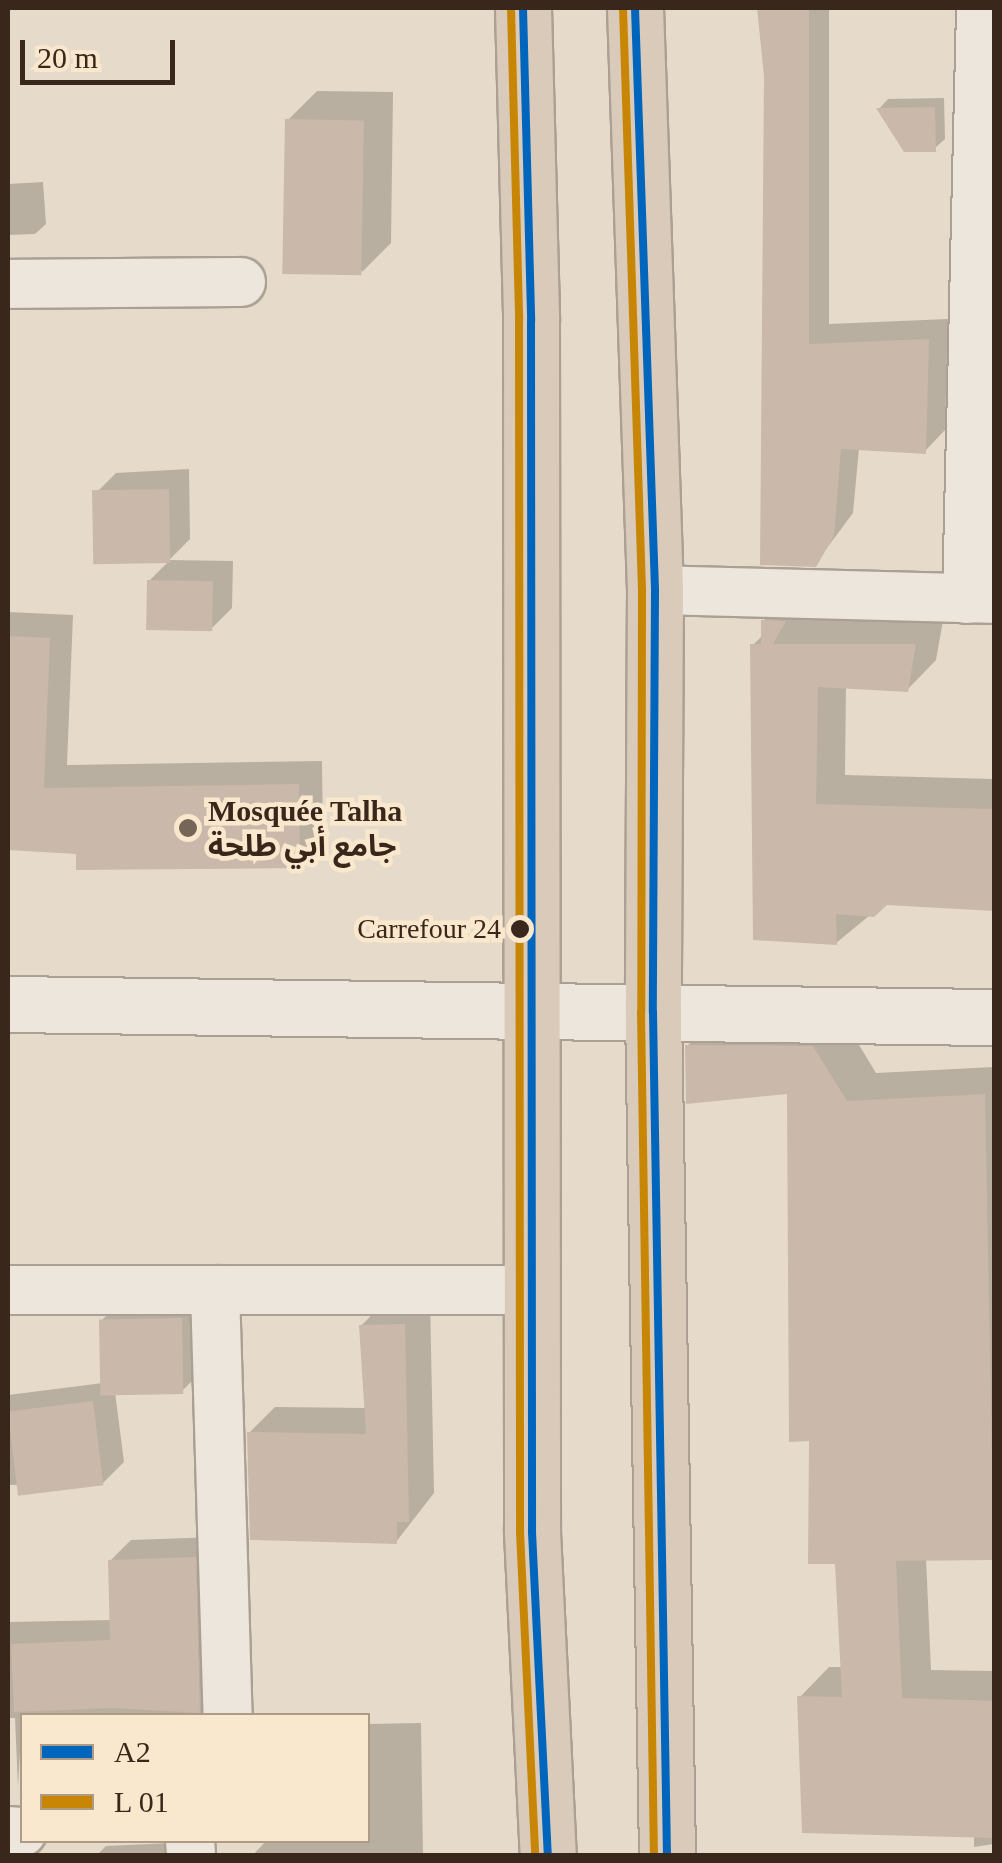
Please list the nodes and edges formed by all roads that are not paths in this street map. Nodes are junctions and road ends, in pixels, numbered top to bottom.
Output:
1 (522, 8) edge
2 (635, 8) edge
3 (981, 8) edge
4 (242, 282) dead end
5 (8, 284) edge
6 (655, 590) junction
7 (981, 599) edge
8 (8, 1004) edge
9 (532, 1008) junction
10 (653, 1012) junction
11 (994, 1017) edge
12 (8, 1290) edge
13 (215, 1290) junction
14 (530, 1290) junction
15 (228, 1713) edge
16 (548, 1856) edge
17 (667, 1856) edge

1 - 9 highway
2 - 6 highway
3 - 7 street
4 - 5 street
6 - 7 street
6 - 10 highway
8 - 9 main road
9 - 10 main road
9 - 14 highway
10 - 11 main road
10 - 17 highway
12 - 13 street
13 - 14 street
13 - 15 street
14 - 16 highway

